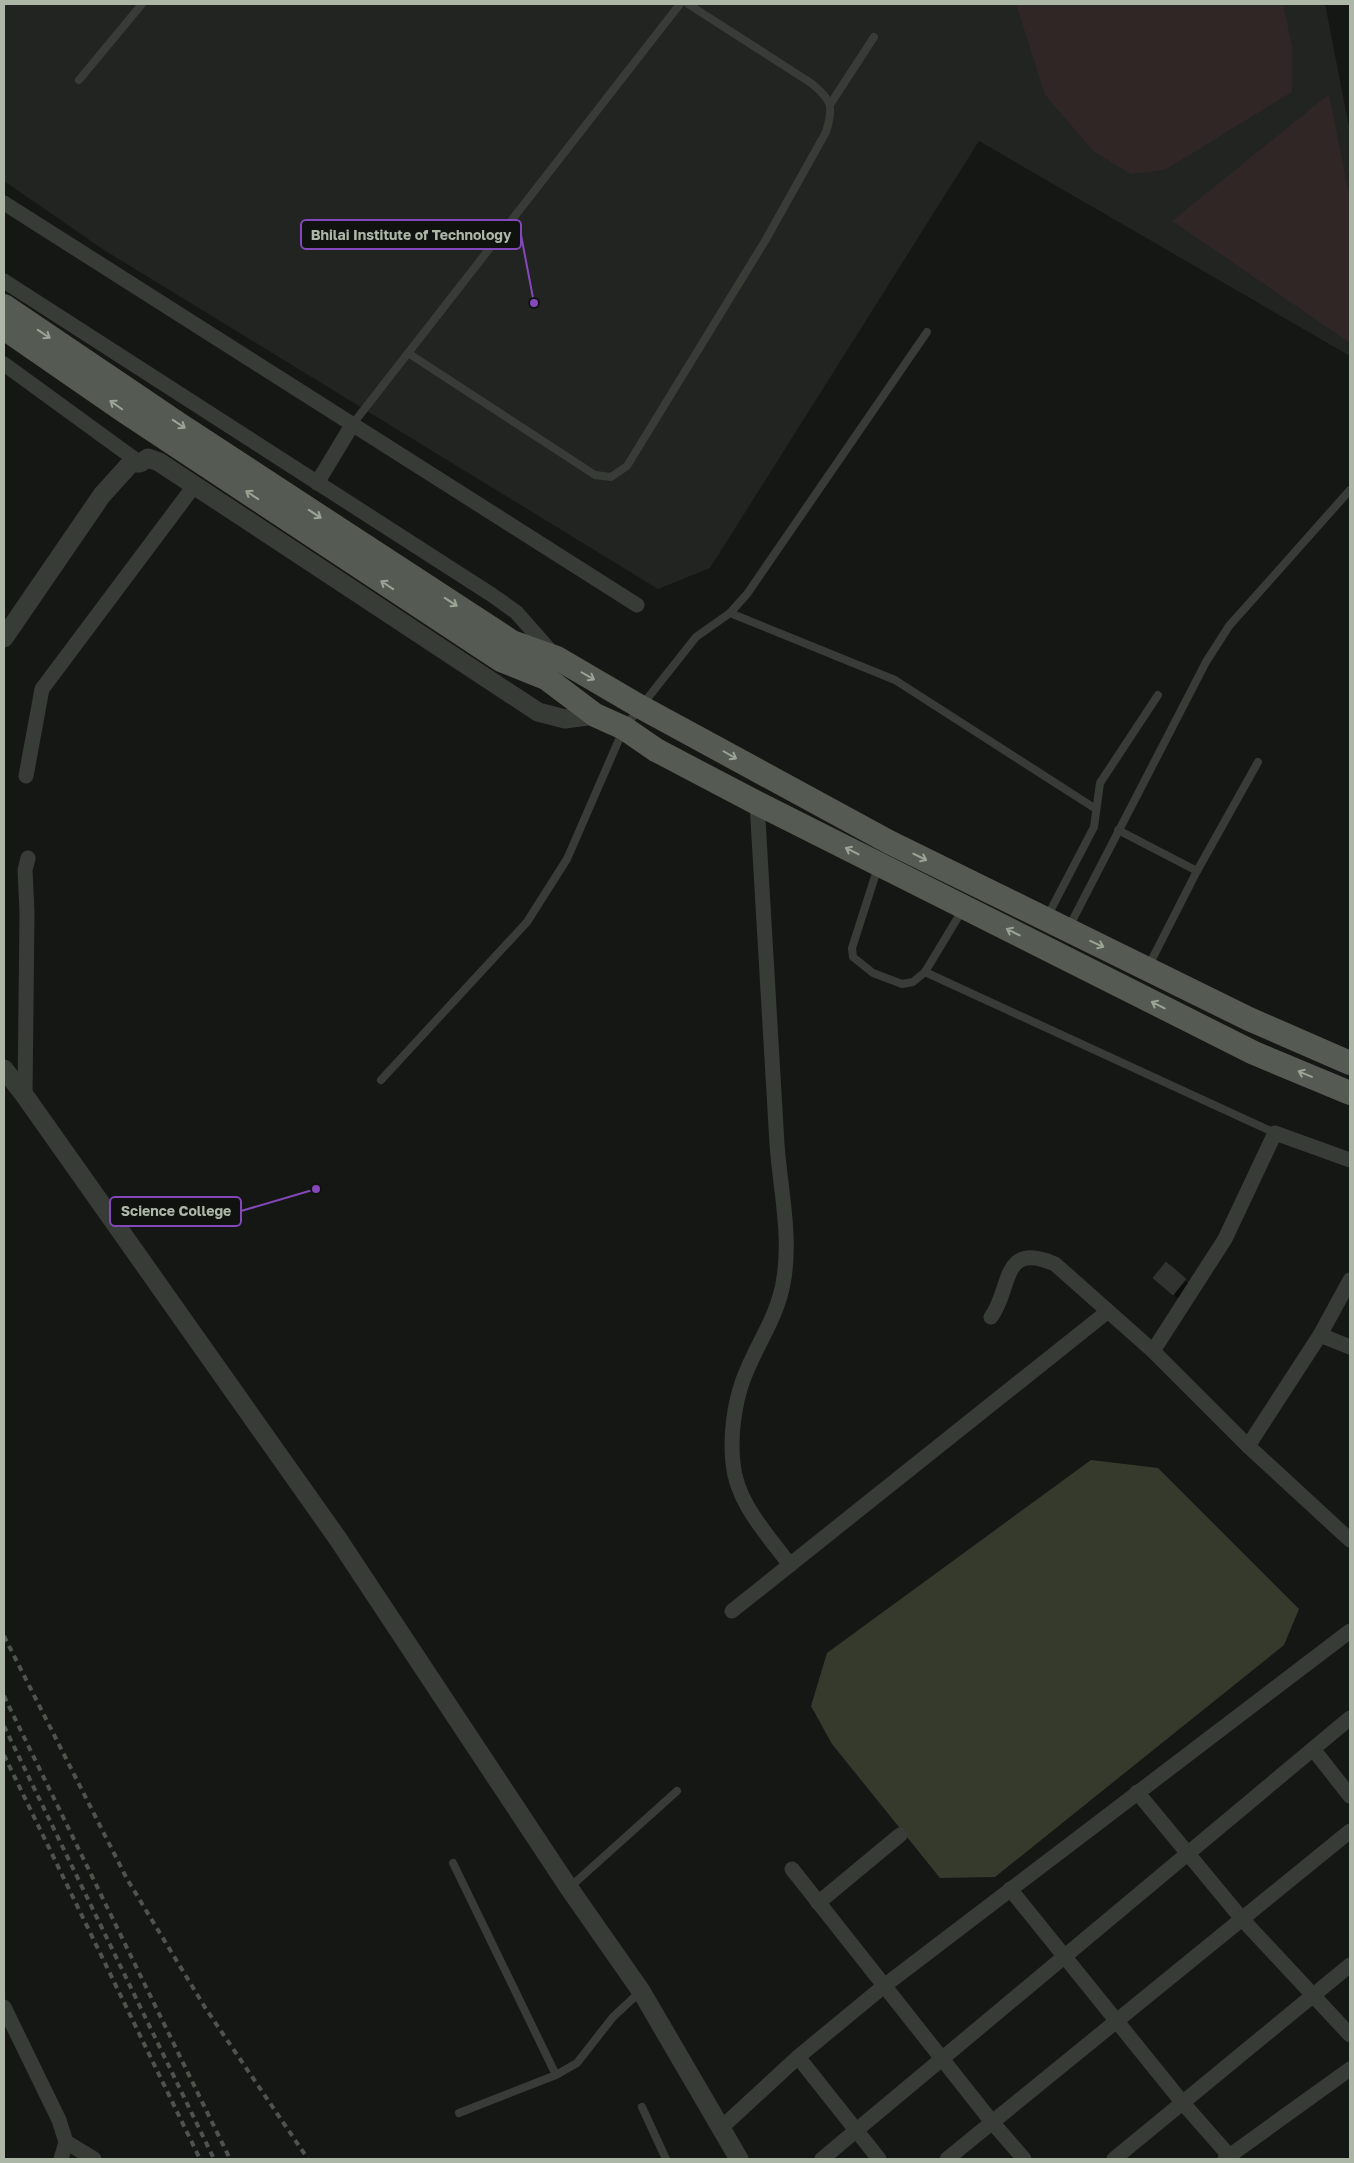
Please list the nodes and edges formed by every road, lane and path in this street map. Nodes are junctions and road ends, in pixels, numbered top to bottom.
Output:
1 (142, 4) edge
2 (688, 4) edge
3 (676, 5) edge
4 (874, 37) dead end
5 (79, 80) dead end
6 (831, 103) junction
7 (4, 203) edge
8 (4, 280) edge
9 (4, 306) edge
10 (4, 328) edge
11 (927, 332) dead end
12 (408, 353) junction
13 (4, 364) edge
14 (352, 425) junction
15 (140, 463) junction
16 (317, 482) junction
17 (194, 486) junction
18 (1350, 490) edge
19 (637, 605) dead end
20 (730, 613) junction
21 (4, 638) edge
22 (506, 651) junction
23 (557, 658) junction
24 (1158, 695) dead end
25 (639, 706) junction
26 (595, 715) junction
27 (624, 728) junction
28 (1258, 762) dead end
29 (26, 776) dead end
30 (757, 803) junction
31 (1096, 809) junction
32 (1118, 830) junction
33 (28, 858) dead end
34 (879, 864) junction
35 (1197, 871) junction
36 (964, 907) junction
37 (1046, 919) junction
38 (1067, 931) junction
39 (1147, 968) junction
40 (924, 972) junction
41 (1350, 1063) edge
42 (4, 1069) edge
43 (381, 1080) dead end
44 (1350, 1093) edge
45 (25, 1096) junction
46 (1275, 1133) junction
47 (1350, 1160) edge
48 (1350, 1280) edge
49 (1107, 1312) junction
50 (990, 1317) dead end
51 (1320, 1335) junction
52 (1350, 1347) edge
53 (1153, 1351) junction
54 (1248, 1446) junction
55 (1350, 1540) edge
56 (790, 1565) junction
57 (732, 1611) dead end
58 (1350, 1631) edge
59 (1350, 1718) edge
60 (1313, 1749) junction
61 (677, 1791) dead end
62 (1137, 1792) junction
63 (1350, 1796) edge
64 (1350, 1831) edge
65 (900, 1835) dead end
66 (1188, 1854) junction
67 (453, 1863) dead end
68 (792, 1869) dead end
69 (569, 1888) junction
70 (1010, 1889) junction
71 (818, 1903) junction
72 (1242, 1919) junction
73 (1065, 1957) junction
74 (1350, 1966) edge
75 (884, 1986) junction
76 (641, 1991) junction
77 (1312, 1996) junction
78 (4, 2007) edge
79 (1116, 2021) junction
80 (1350, 2035) edge
81 (798, 2057) junction
82 (942, 2059) junction
83 (1350, 2068) edge
84 (556, 2075) junction
85 (1182, 2102) junction
86 (642, 2107) dead end
87 (459, 2113) dead end
88 (992, 2122) junction
89 (721, 2128) junction
90 (857, 2131) junction
91 (66, 2142) junction
92 (1229, 2158) edge
93 (61, 2159) edge
94 (94, 2159) edge
95 (666, 2159) edge
96 (738, 2159) edge
97 (822, 2159) edge
98 (879, 2159) edge
99 (946, 2159) edge
100 (1024, 2159) edge
101 (1114, 2159) edge

1 - 5 lane
2 - 6 lane
3 - 12 lane
4 - 6 lane
6 - 12 lane
7 - 14 street
8 - 16 street
9 -> 22 main road
22 -> 10 main road
11 - 20 lane
12 - 14 lane
13 - 15 street
14 - 16 street
14 - 19 street
15 - 17 street
15 - 21 street
16 - 23 street
17 - 26 street
17 - 29 street
18 - 32 lane
20 - 25 lane
20 - 31 lane
22 - 23 main road
22 - 26 main road
23 -> 25 main road
24 - 31 lane
25 - 27 lane
25 -> 37 main road
26 - 27 main road
27 - 30 main road
27 - 43 lane
28 - 35 lane
34 -> 30 main road
30 - 56 street
31 - 37 lane
32 - 35 lane
32 - 38 lane
33 - 45 street
34 - 36 main road
34 - 40 lane
35 - 39 lane
36 - 40 lane
44 -> 36 main road
37 - 38 main road
38 -> 39 main road
39 - 41 main road
40 - 46 lane
42 - 45 street
45 - 69 street
46 - 47 street
46 - 53 street
48 - 51 street
49 - 50 street
49 - 53 street
49 - 56 street
51 - 52 street
51 - 54 street
53 - 54 street
54 - 55 street
56 - 57 street
58 - 62 street
59 - 60 street
60 - 63 street
60 - 66 street
61 - 69 lane
62 - 66 street
62 - 70 street
64 - 72 street
65 - 71 street
66 - 72 street
66 - 73 street
67 - 84 lane
68 - 71 street
69 - 76 street
70 - 73 street
70 - 75 street
71 - 75 street
72 - 77 street
72 - 79 street
73 - 79 street
73 - 82 street
74 - 77 street
75 - 81 street
75 - 82 street
76 - 84 lane
76 - 89 street
77 - 80 street
77 - 85 street
78 - 91 street
79 - 85 street
79 - 88 street
81 - 89 street
81 - 90 street
82 - 88 street
82 - 90 street
83 - 92 street
84 - 87 lane
85 - 92 street
85 - 101 street
86 - 95 lane
88 - 99 street
88 - 100 street
89 - 96 street
90 - 97 street
90 - 98 street
91 - 93 street
91 - 94 street

